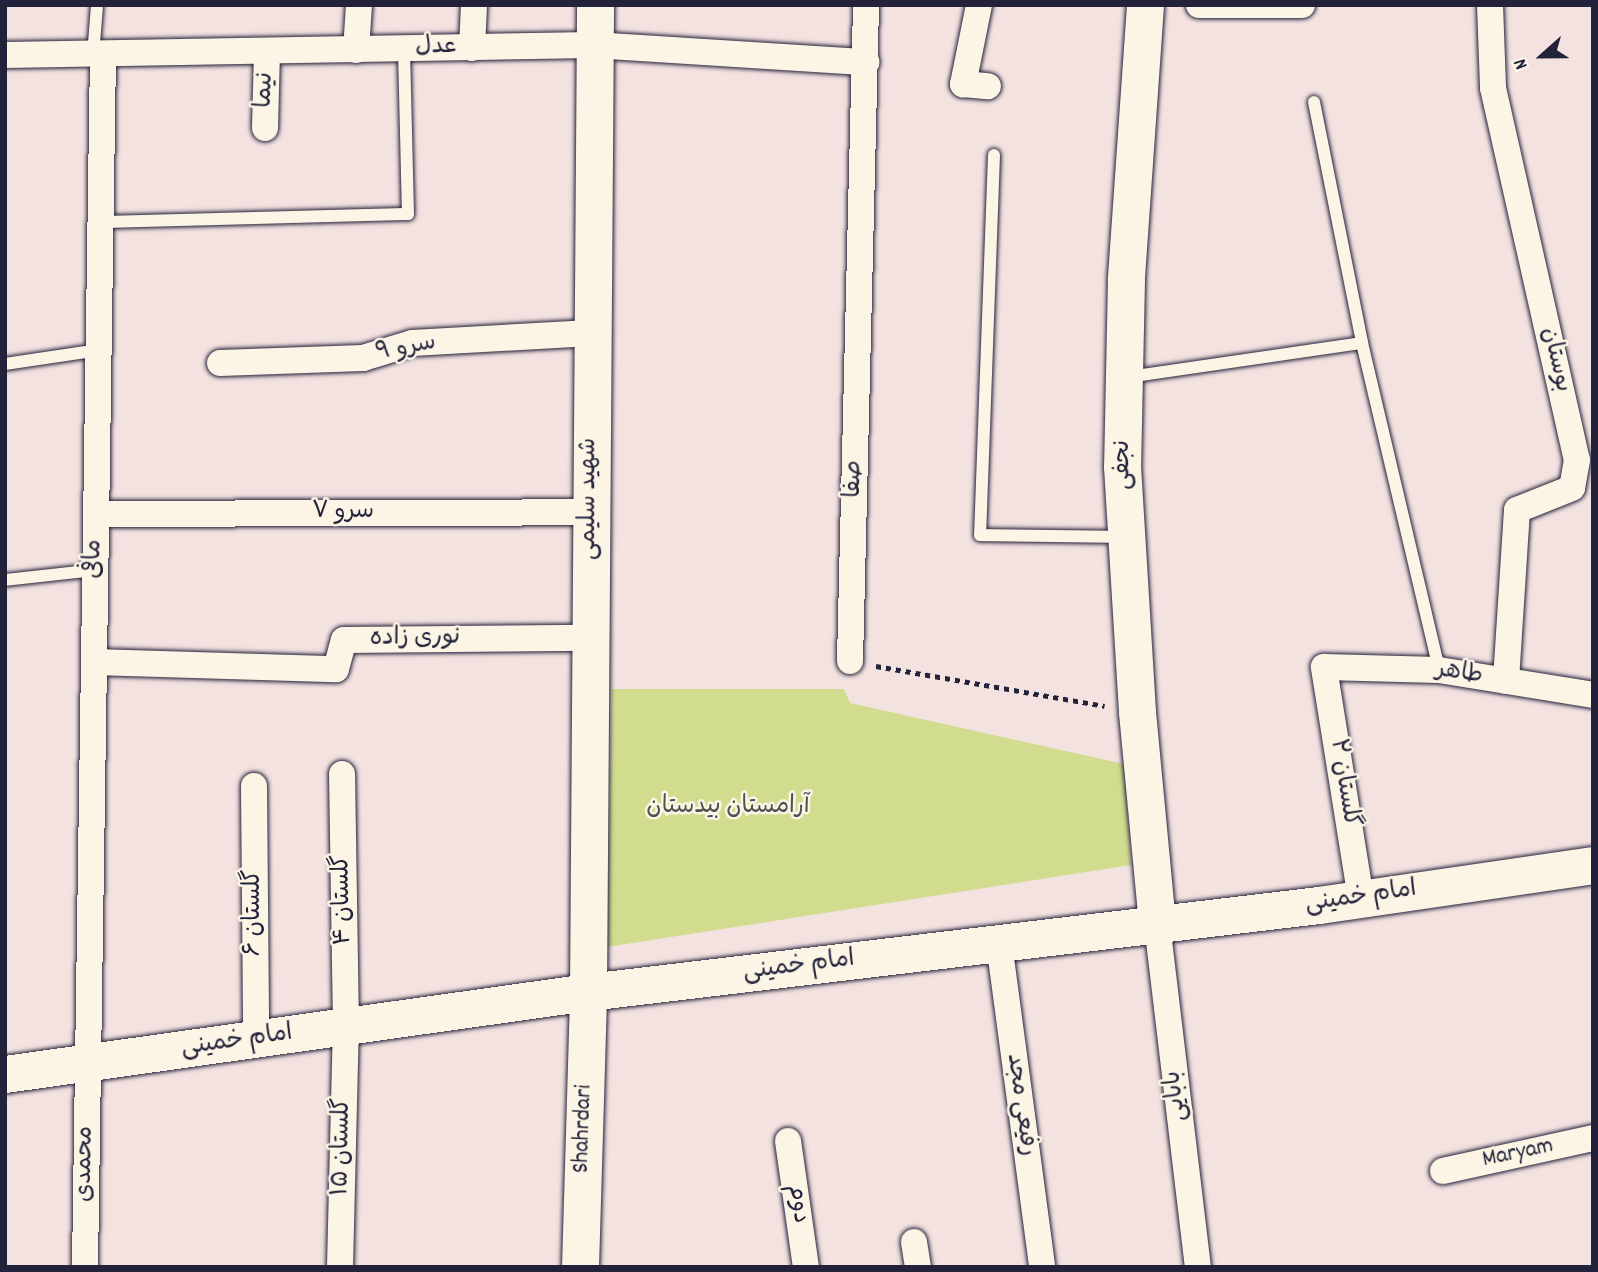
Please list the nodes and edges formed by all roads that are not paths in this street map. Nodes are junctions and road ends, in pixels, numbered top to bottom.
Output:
1 (97, 5) edge
2 (359, 5) edge
3 (474, 5) edge
4 (595, 5) edge
5 (866, 5) edge
6 (979, 5) edge
7 (1145, 5) edge
8 (1199, 5) edge
9 (1292, 5) edge
10 (1302, 5) edge
11 (1490, 5) edge
12 (593, 45) junction
13 (472, 47) junction
14 (404, 49) junction
15 (356, 50) junction
16 (267, 52) junction
17 (5, 55) edge
18 (98, 56) junction
19 (866, 61) junction
20 (988, 86) dead end
21 (1314, 102) dead end
22 (265, 128) dead end
23 (994, 155) dead end
24 (101, 222) junction
25 (591, 333) junction
26 (1362, 343) junction
27 (99, 350) junction
28 (220, 363) dead end
29 (5, 364) edge
30 (1124, 377) junction
31 (590, 512) junction
32 (96, 514) junction
33 (1127, 537) junction
34 (95, 570) junction
35 (5, 580) edge
36 (589, 638) junction
37 (94, 662) junction
38 (850, 662) road end
39 (1324, 667) joint
40 (1439, 670) junction
41 (1506, 681) junction
42 (1593, 695) edge
43 (342, 774) dead end
44 (254, 786) dead end
45 (1593, 865) edge
46 (1361, 899) junction
47 (1157, 924) junction
48 (999, 943) junction
49 (587, 992) junction
50 (346, 1027) junction
51 (256, 1040) junction
52 (88, 1062) junction
53 (5, 1073) edge
54 (1593, 1138) edge
55 (788, 1141) dead end
56 (1443, 1171) dead end
57 (85, 1267) edge
58 (340, 1267) edge
59 (580, 1267) edge
60 (806, 1267) edge
61 (1042, 1267) edge
62 (1198, 1267) edge

1 - 18 lane
2 - 15 street
3 - 13 street
4 - 12 street, شهید سلیمی
5 - 19 street, صفا
6 - 20 street
7 - 30 street, نجفی
8 - 9 street
9 - 10 street
11 - 41 street, بوستان
12 - 13 street, عدل
12 - 19 street, عدل
12 - 25 street, شهید سلیمی
13 - 14 street, عدل
14 - 15 street, عدل
14 - 24 lane
15 - 16 street, عدل
16 - 18 street, عدل
16 - 22 street, نیما
17 - 18 street, عدل
18 - 24 street, مافی
19 - 38 street, صفا
21 - 26 lane
23 - 33 lane
24 - 27 street, مافی
25 - 28 street, سرو ۹
25 - 31 street, شهید سلیمی
26 - 30 lane
26 - 40 lane
27 - 29 lane
27 - 32 street, مافی
30 - 33 street, نجفی
31 - 32 street, سرو ۷
31 - 36 street, شهید سلیمی
32 - 34 street, مافی
33 - 47 street, نجفی
34 - 35 lane
34 - 37 street, مافی
36 - 37 street, نوری زاده
36 - 49 street, شهید سلیمی
37 - 52 street, مافی
39 - 40 street, طاهر
39 - 46 street, گلستان ۲
40 - 41 street, طاهر
41 - 42 street, طاهر
43 - 50 street, گلستان ۴
44 - 51 street, گلستان ۶
45 - 46 street, امام خمینی
46 - 47 street, امام خمینی
47 - 48 street, امام خمینی
47 - 62 street, بابایی
48 - 49 street, امام خمینی
48 - 61 street, رفیعی مجد
49 - 50 street, امام خمینی
49 - 59 street, Shahrdari
50 - 51 street, امام خمینی
50 - 58 street, گلستان ۱۵
51 - 52 street, امام خمینی
52 - 53 street, امام خمینی
52 - 57 street, محمدی
54 - 56 street, Maryam
55 - 60 street, دوم

